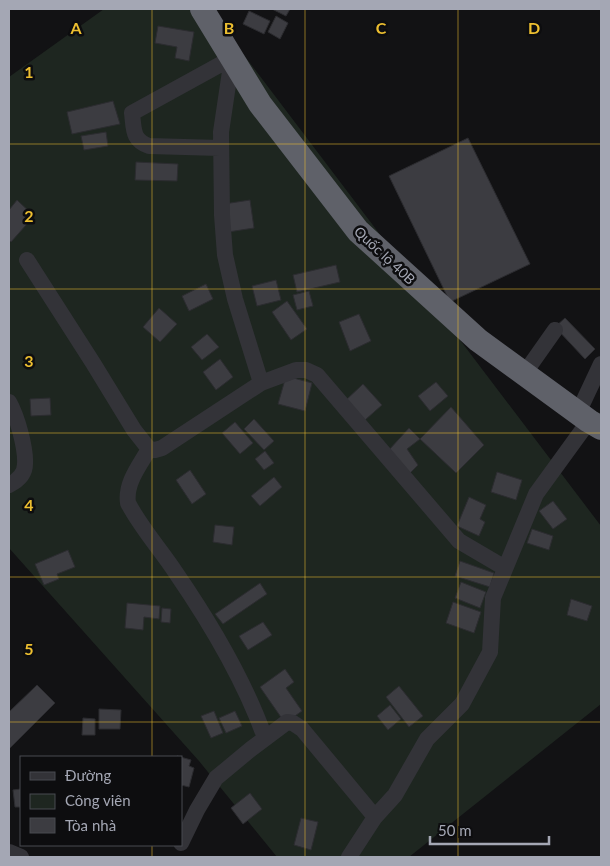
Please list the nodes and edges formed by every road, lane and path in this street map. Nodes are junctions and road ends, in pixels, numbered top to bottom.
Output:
1 (202, 9) edge
2 (232, 58) junction
3 (220, 148) junction
4 (27, 260) dead end
5 (555, 330) dead end
6 (601, 364) edge
7 (524, 374) junction
8 (261, 383) junction
9 (9, 402) edge
10 (590, 421) edge
11 (149, 449) junction
12 (9, 485) edge
13 (505, 568) junction
14 (265, 738) junction
15 (375, 817) junction
16 (182, 841) edge
17 (9, 852) edge
18 (21, 857) edge
19 (349, 857) edge

1 - 2 highway, Quốc lộ 40B
2 - 3 street
2 - 3 street
2 - 7 highway, Quốc lộ 40B
3 - 8 street
4 - 11 street
5 - 7 street
6 - 10 street
7 - 10 highway, Quốc lộ 40B
8 - 11 street
8 - 13 street
9 - 12 street
10 - 13 street
11 - 14 street
13 - 15 street
14 - 15 street
14 - 16 street
15 - 19 street
17 - 18 street

